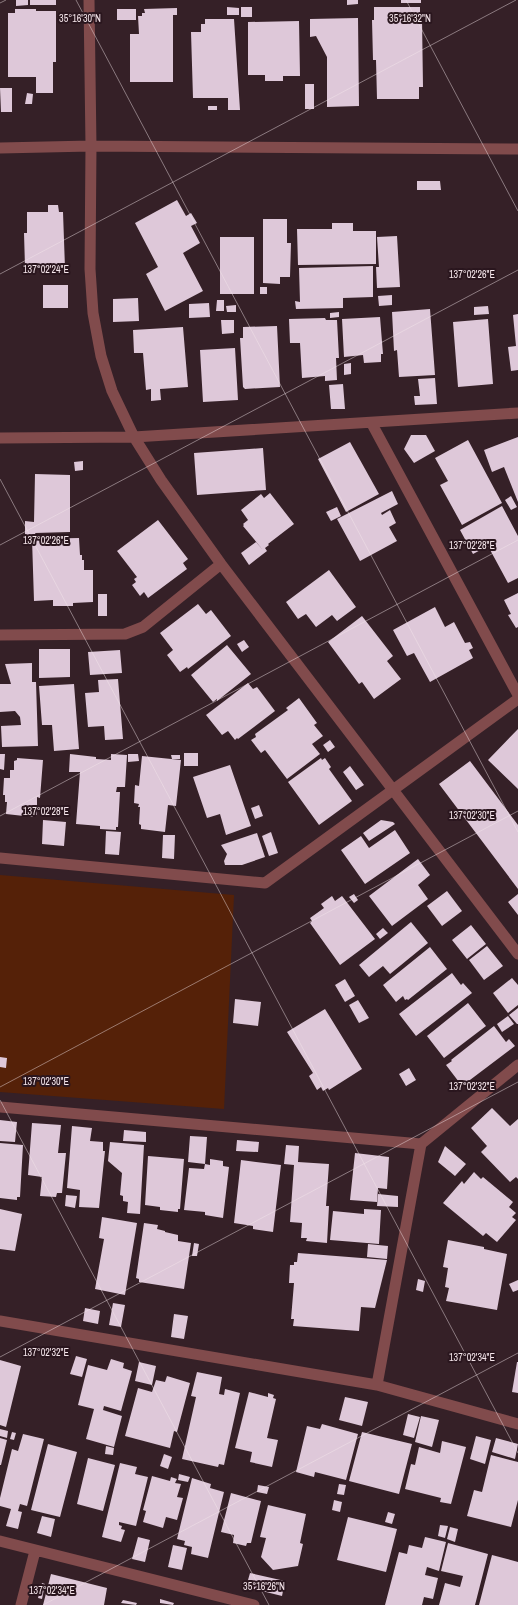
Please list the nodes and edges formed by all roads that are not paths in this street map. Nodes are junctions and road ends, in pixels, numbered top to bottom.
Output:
1 (89, 0) edge
2 (91, 146) junction
3 (0, 148) edge
4 (518, 149) edge
5 (518, 413) edge
6 (372, 424) junction
7 (134, 437) junction
8 (0, 438) edge
9 (221, 564) junction
10 (0, 635) edge
11 (518, 695) edge
12 (518, 699) edge
13 (393, 790) junction
14 (0, 858) edge
15 (518, 954) edge
16 (518, 1065) edge
17 (0, 1107) edge
18 (421, 1144) junction
19 (0, 1321) edge
20 (377, 1385) junction
21 (518, 1424) edge
22 (0, 1541) edge
23 (35, 1551) junction
24 (21, 1605) edge
25 (254, 1605) edge

1 - 2 street
2 - 3 street
2 - 4 street
2 - 7 street
5 - 6 street
6 - 7 street
6 - 11 street
7 - 8 street
7 - 9 street
9 - 10 street
9 - 13 street
12 - 13 street
13 - 14 street
13 - 15 street
16 - 18 street
17 - 18 street
18 - 20 street
19 - 20 street
20 - 21 street
22 - 23 street
23 - 24 street
23 - 25 street

